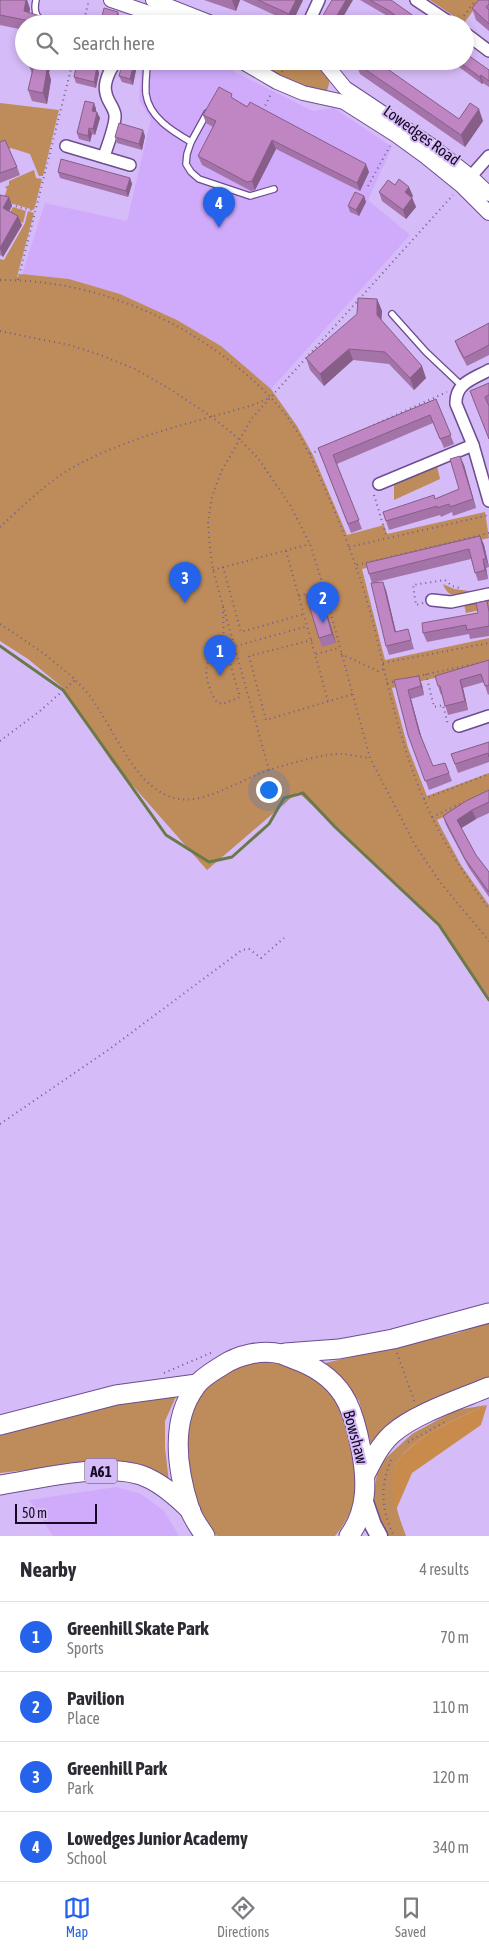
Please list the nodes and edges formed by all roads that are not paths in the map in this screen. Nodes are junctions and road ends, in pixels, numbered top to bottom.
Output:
1 (36, 0) edge
2 (111, 0) edge
3 (153, 0) edge
4 (319, 0) edge
5 (416, 0) edge
6 (434, 5) edge
7 (37, 15) edge
8 (148, 15) edge
9 (191, 15) edge
10 (312, 15) edge
11 (443, 15) edge
12 (474, 40) edge
13 (489, 51) edge
14 (111, 70) edge
15 (147, 70) edge
16 (256, 70) edge
17 (330, 70) edge
18 (338, 81) junction
19 (328, 98) junction
20 (208, 110) edge
21 (191, 142) junction
22 (66, 146) dead end
23 (104, 156) junction
24 (489, 156) edge
25 (130, 165) dead end
26 (466, 181) junction
27 (274, 189) dead end
28 (489, 194) edge
29 (489, 213) edge
30 (392, 314) dead end
31 (489, 370) edge
32 (462, 386) junction
33 (473, 445) junction
34 (379, 484) road end
35 (489, 502) edge
36 (489, 594) edge
37 (432, 600) dead end
38 (489, 716) edge
39 (459, 726) road end
40 (489, 1313) edge
41 (280, 1353) junction
42 (197, 1384) junction
43 (489, 1387) edge
44 (0, 1425) edge
45 (366, 1473) junction
46 (0, 1485) edge
47 (364, 1499) junction
48 (191, 1511) junction
49 (386, 1535) edge
50 (205, 1536) edge
51 (349, 1536) edge

1 - 7 lane
2 - 8 street
3 - 9 street
4 - 10 street
5 - 6 street
6 - 11 street
12 - 13 street
14 - 23 street
15 - 21 lane
16 - 19 street, Lowedges Road
17 - 18 street, Lowedges Road
18 - 19 street
18 - 26 street, Lowedges Road
19 - 26 street, Lowedges Road
20 - 21 lane
21 - 27 lane
22 - 23 street
23 - 25 street
24 - 26 street
26 - 28 street, Lowedges Road
26 - 29 street, Lowedges Road
30 - 32 lane
31 - 32 street
32 - 33 street
33 - 34 street
33 - 35 street
36 - 37 street
38 - 39 street
40 - 41 highway
41 - 42 highway, Bowshaw
41 - 45 highway, Bowshaw
42 - 44 highway
42 - 48 highway, Bowshaw
43 - 45 highway
45 - 47 highway, Bowshaw
46 - 48 highway, A61
47 - 49 main road
47 - 51 highway, Bowshaw
48 - 50 highway, Bowshaw

